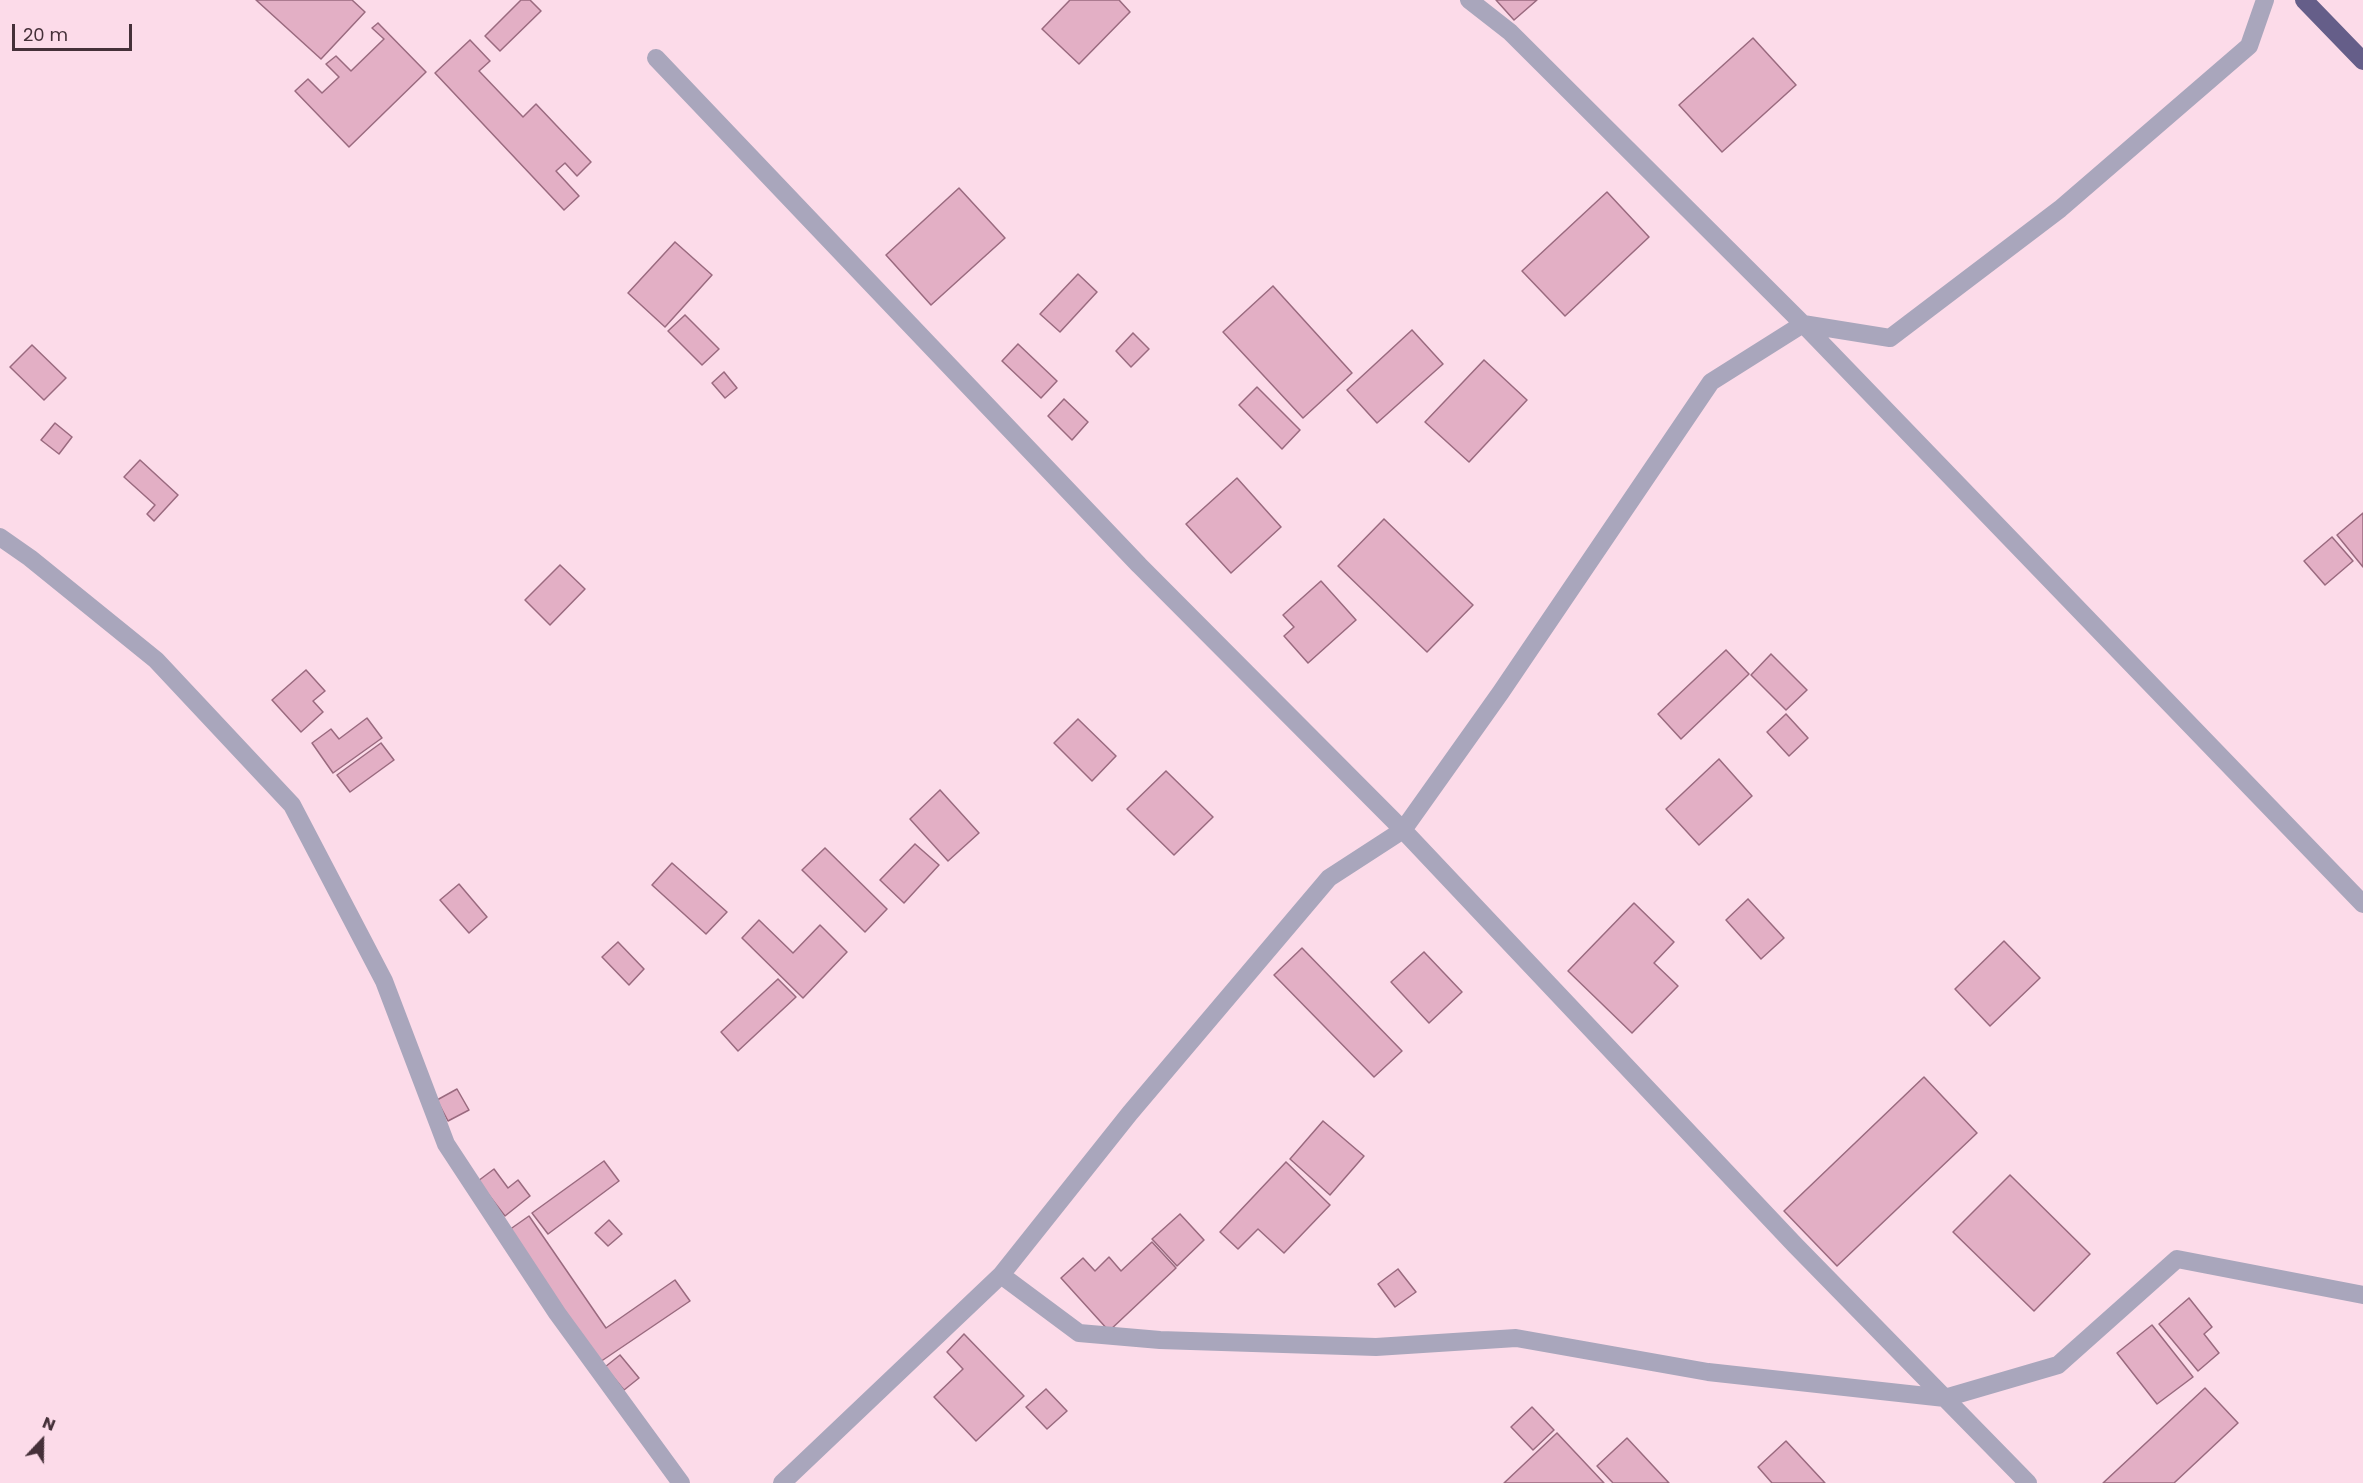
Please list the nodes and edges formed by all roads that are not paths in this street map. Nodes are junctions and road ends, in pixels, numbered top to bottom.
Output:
1 (1469, 0) edge
2 (2265, 0) edge
3 (2304, 0) edge
4 (656, 58) dead end
5 (2363, 61) edge
6 (1803, 324) junction
7 (0, 537) edge
8 (1403, 830) junction
9 (2363, 904) edge
10 (1001, 1275) junction
11 (2363, 1295) edge
12 (1944, 1398) junction
13 (681, 1483) edge
14 (782, 1483) edge
15 (2028, 1483) edge

1 - 6 street
2 - 6 street
3 - 5 highway
4 - 8 street
6 - 8 street
6 - 9 street
7 - 13 street
8 - 10 street
8 - 12 street
10 - 12 street
10 - 14 street
11 - 12 street
12 - 15 street

